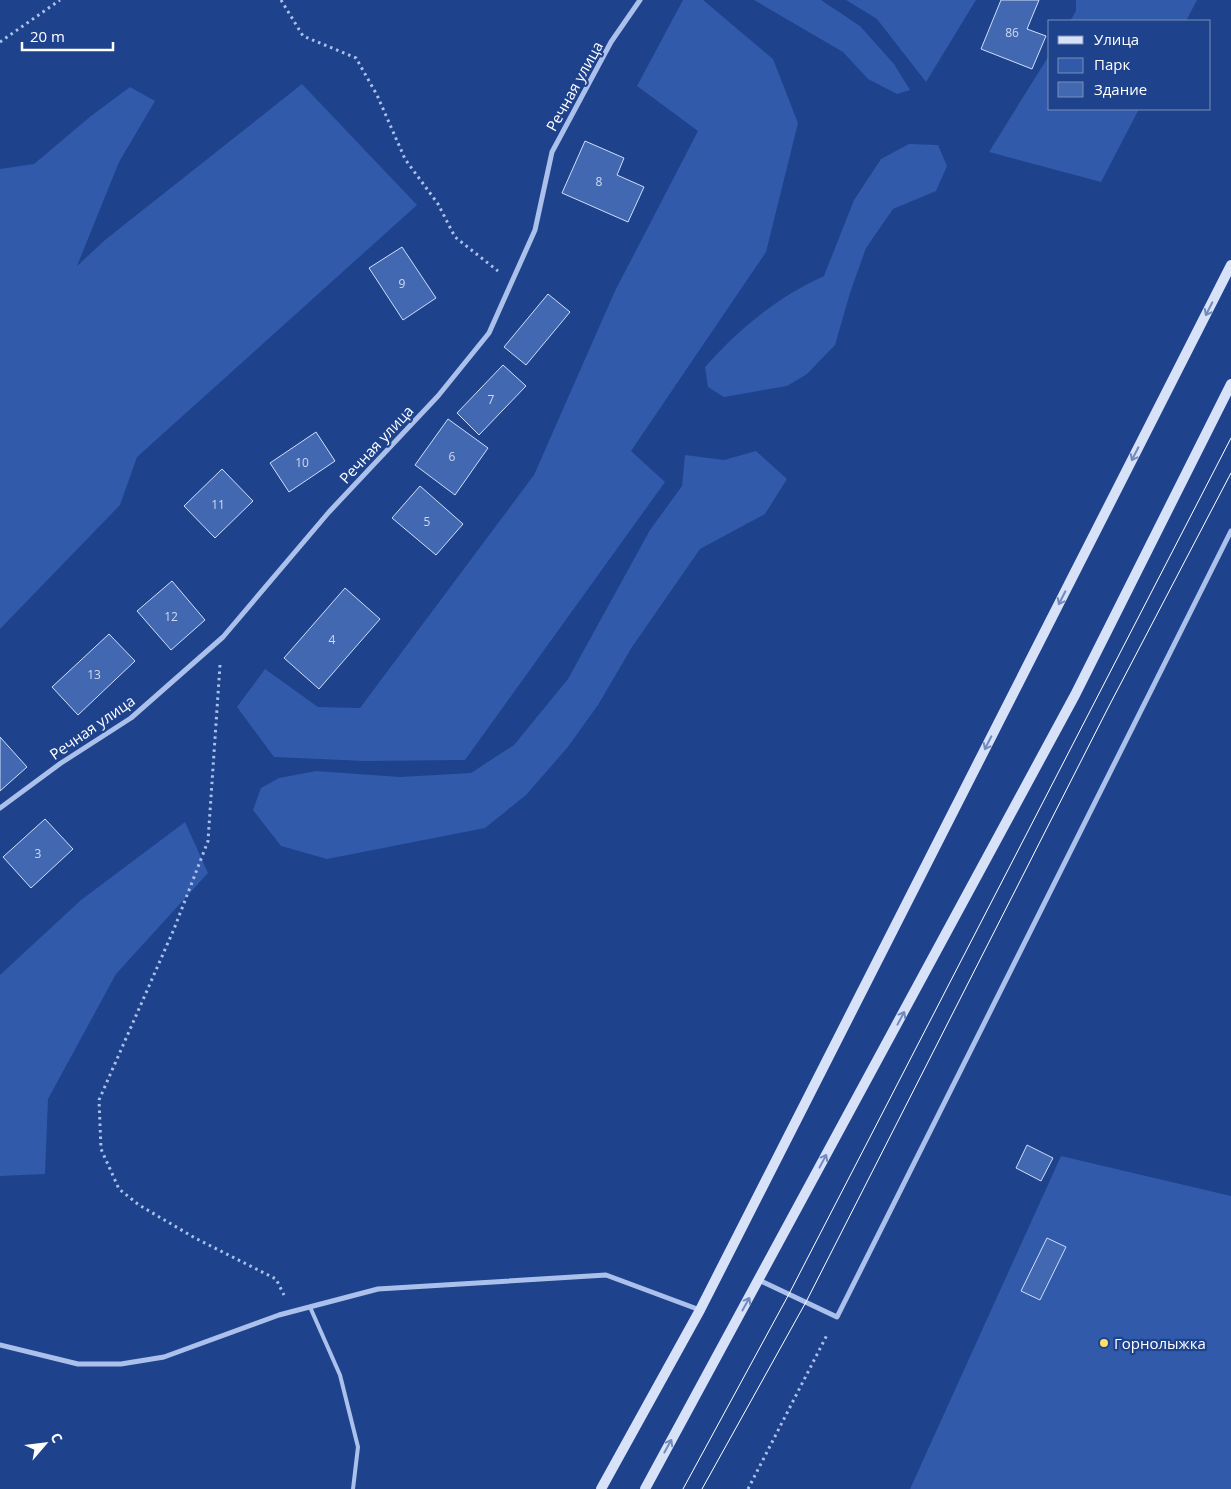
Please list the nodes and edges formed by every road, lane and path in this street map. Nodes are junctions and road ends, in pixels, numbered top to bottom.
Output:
1 (60, 0) edge
2 (281, 0) edge
3 (640, 0) edge
4 (0, 42) edge
5 (1231, 265) edge
6 (512, 282) junction
7 (1231, 384) edge
8 (1231, 531) edge
9 (223, 637) junction
10 (0, 808) edge
11 (759, 1280) junction
12 (310, 1307) junction
13 (299, 1310) junction
14 (700, 1310) junction
15 (837, 1317) junction
16 (0, 1346) edge
17 (353, 1489) edge
18 (601, 1489) edge
19 (645, 1489) edge
20 (748, 1489) edge

1 - 4 path
2 - 6 path
3 - 6 street, Речная улица
5 -> 14 main road
6 - 9 street, Речная улица
11 -> 7 main road
8 - 15 street
9 - 10 street, Речная улица
9 - 13 path
11 - 15 street
19 -> 11 main road
12 - 13 street
12 - 14 street
12 - 17 lane
13 - 16 street
14 - 18 main road
15 - 20 path

